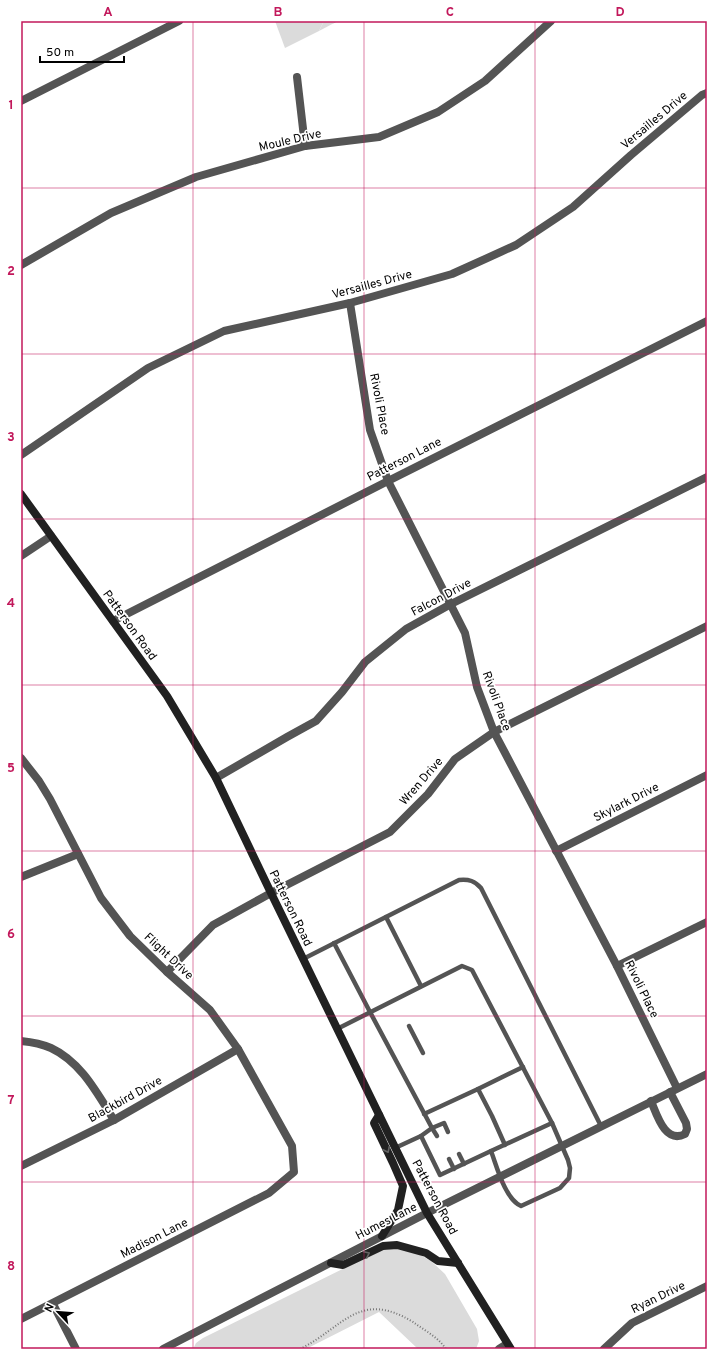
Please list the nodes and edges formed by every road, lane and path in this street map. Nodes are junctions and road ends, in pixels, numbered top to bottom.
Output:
1 (179, 21) edge
2 (551, 21) edge
3 (297, 77) dead end
4 (707, 93) edge
5 (21, 101) edge
6 (305, 146) junction
7 (21, 266) edge
8 (350, 303) junction
9 (707, 321) edge
10 (21, 455) edge
11 (707, 477) edge
12 (388, 481) junction
13 (21, 494) edge
14 (51, 536) junction
15 (21, 556) edge
16 (451, 604) junction
17 (112, 621) junction
18 (707, 626) edge
19 (494, 732) junction
20 (21, 758) edge
21 (707, 775) edge
22 (216, 778) junction
23 (556, 851) junction
24 (78, 854) junction
25 (21, 877) edge
26 (270, 893) junction
27 (386, 917) junction
28 (707, 922) edge
29 (334, 943) junction
30 (303, 959) junction
31 (617, 966) junction
32 (167, 972) junction
33 (421, 986) junction
34 (370, 1012) junction
35 (409, 1026) dead end
36 (337, 1029) junction
37 (21, 1041) edge
38 (238, 1049) junction
39 (423, 1053) dead end
40 (523, 1067) junction
41 (707, 1074) edge
42 (478, 1088) junction
43 (674, 1090) junction
44 (651, 1101) junction
45 (424, 1114) junction
46 (379, 1115) junction
47 (114, 1120) junction
48 (552, 1122) junction
49 (601, 1126) junction
50 (432, 1128) junction
51 (448, 1132) dead end
52 (421, 1136) junction
53 (437, 1136) dead end
54 (505, 1145) junction
55 (561, 1146) junction
56 (395, 1148) junction
57 (491, 1151) junction
58 (459, 1154) dead end
59 (449, 1159) dead end
60 (464, 1164) junction
61 (21, 1166) edge
62 (454, 1169) junction
63 (294, 1172) joint
64 (500, 1177) junction
65 (427, 1213) junction
66 (382, 1236) junction
67 (330, 1263) junction
68 (458, 1263) junction
69 (707, 1286) edge
70 (53, 1304) junction
71 (21, 1319) edge
72 (175, 1346) edge
73 (509, 1347) edge
74 (76, 1349) edge
75 (163, 1349) edge
76 (300, 1349) edge
77 (446, 1349) edge
78 (499, 1349) edge
79 (604, 1349) edge

1 - 5 street
2 - 6 street, Moule Drive
3 - 6 street
4 - 8 street, Versailles Drive
6 - 7 street, Moule Drive
8 - 10 street, Versailles Drive
8 - 12 street, Rivoli Place
9 - 12 street, Patterson Lane
11 - 16 street, Falcon Drive
12 - 16 street, Rivoli Place
12 - 17 street, Patterson Lane
13 - 14 main road, Patterson Road
14 - 15 street
14 - 17 main road, Patterson Road
16 - 19 street, Rivoli Place
16 - 22 street, Falcon Drive
17 - 22 main road, Patterson Road
18 - 19 street, Wren Drive
19 - 23 street, Rivoli Place
19 - 26 street, Wren Drive
20 - 24 street, Flight Drive
21 - 23 street, Skylark Drive
22 - 26 main road, Patterson Road
23 - 31 street, Rivoli Place
24 - 25 street
24 - 32 street, Flight Drive
26 - 30 main road, Patterson Road
26 - 32 street, Wren Drive
27 - 29 lane
27 - 33 lane
27 - 49 lane
28 - 31 street
29 - 30 lane
29 - 34 lane
30 - 36 main road, Patterson Road
31 - 43 street, Rivoli Place
32 - 38 street, Flight Drive
33 - 34 lane
33 - 40 lane
34 - 36 lane
34 - 45 lane
35 - 39 lane
36 - 46 main road, Patterson Road
37 - 47 street
38 - 47 street, Blackbird Drive
38 - 63 street, Flight Drive
40 - 42 lane
40 - 48 lane
41 - 43 street, Humes Lane
42 - 45 lane
42 - 54 lane
43 - 44 street, Humes Lane
43 - 44 street, Rivoli Place
44 - 49 street, Humes Lane
45 - 50 lane
46 - 56 main road, Patterson Road
46 -> 66 main road
47 - 61 street, Blackbird Drive
48 - 54 lane
48 - 55 lane
49 - 55 street, Humes Lane
50 - 51 lane
50 - 52 lane
50 - 53 lane
52 - 56 lane
52 - 62 lane
54 - 57 lane
55 - 64 street, Humes Lane
55 - 64 lane
56 - 65 main road, Patterson Road
57 - 60 lane
57 - 64 lane
58 - 60 lane
59 - 62 lane
60 - 62 lane
63 - 70 street, Madison Lane
64 - 65 street, Humes Lane
65 - 66 street, Humes Lane
65 - 68 main road, Patterson Road
66 - 67 street, Humes Lane
67 -> 68 main road
67 - 72 street, Humes Lane
68 - 73 main road, Patterson Road
69 - 79 street, Ryan Drive
70 - 71 street, Madison Lane
70 - 74 street
72 - 75 street, Humes Lane
73 - 78 street
76 - 77 path

